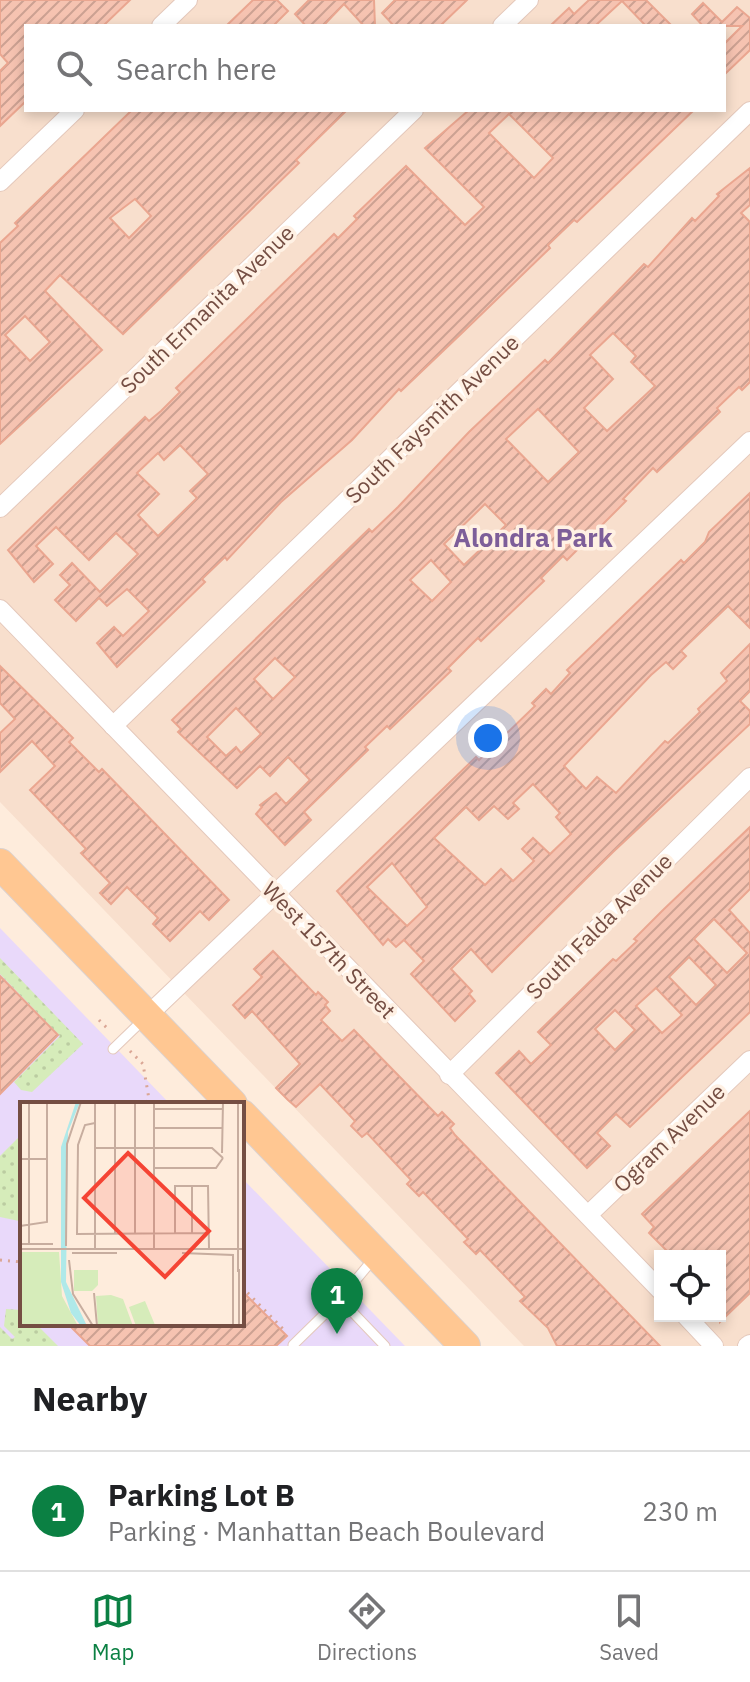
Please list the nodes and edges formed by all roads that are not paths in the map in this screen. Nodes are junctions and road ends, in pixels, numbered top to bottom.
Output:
1 (188, 0) edge
2 (529, 0) edge
3 (163, 24) edge
4 (504, 24) edge
5 (750, 111) edge
6 (73, 112) edge
7 (412, 112) edge
8 (0, 182) edge
9 (750, 441) edge
10 (0, 508) edge
11 (0, 609) edge
12 (113, 726) junction
13 (750, 777) edge
14 (0, 864) edge
15 (276, 893) junction
16 (147, 1016) junction
17 (113, 1049) dead end
18 (750, 1060) edge
19 (449, 1075) junction
20 (230, 1102) edge
21 (244, 1117) edge
22 (588, 1215) junction
23 (377, 1255) junction
24 (654, 1284) edge
25 (340, 1299) junction
26 (692, 1322) edge
27 (293, 1345) edge
28 (385, 1346) edge
29 (465, 1346) edge
30 (714, 1346) edge

1 - 3 street
2 - 4 street
5 - 12 street, South Faysmith Avenue
6 - 8 street
7 - 10 street, South Ermanita Avenue
9 - 15 street
11 - 12 street, West 157th Street
12 - 15 street, West 157th Street
13 - 19 street, South Falda Avenue
14 - 16 main road
15 - 16 street
15 - 19 street, West 157th Street
16 - 17 lane
16 - 20 main road
18 - 22 street, Ogram Avenue
19 - 22 street, West 157th Street
21 - 23 main road
22 - 24 street, West 157th Street
23 - 25 lane
23 - 29 main road
25 - 27 lane
25 - 28 lane
26 - 30 street

